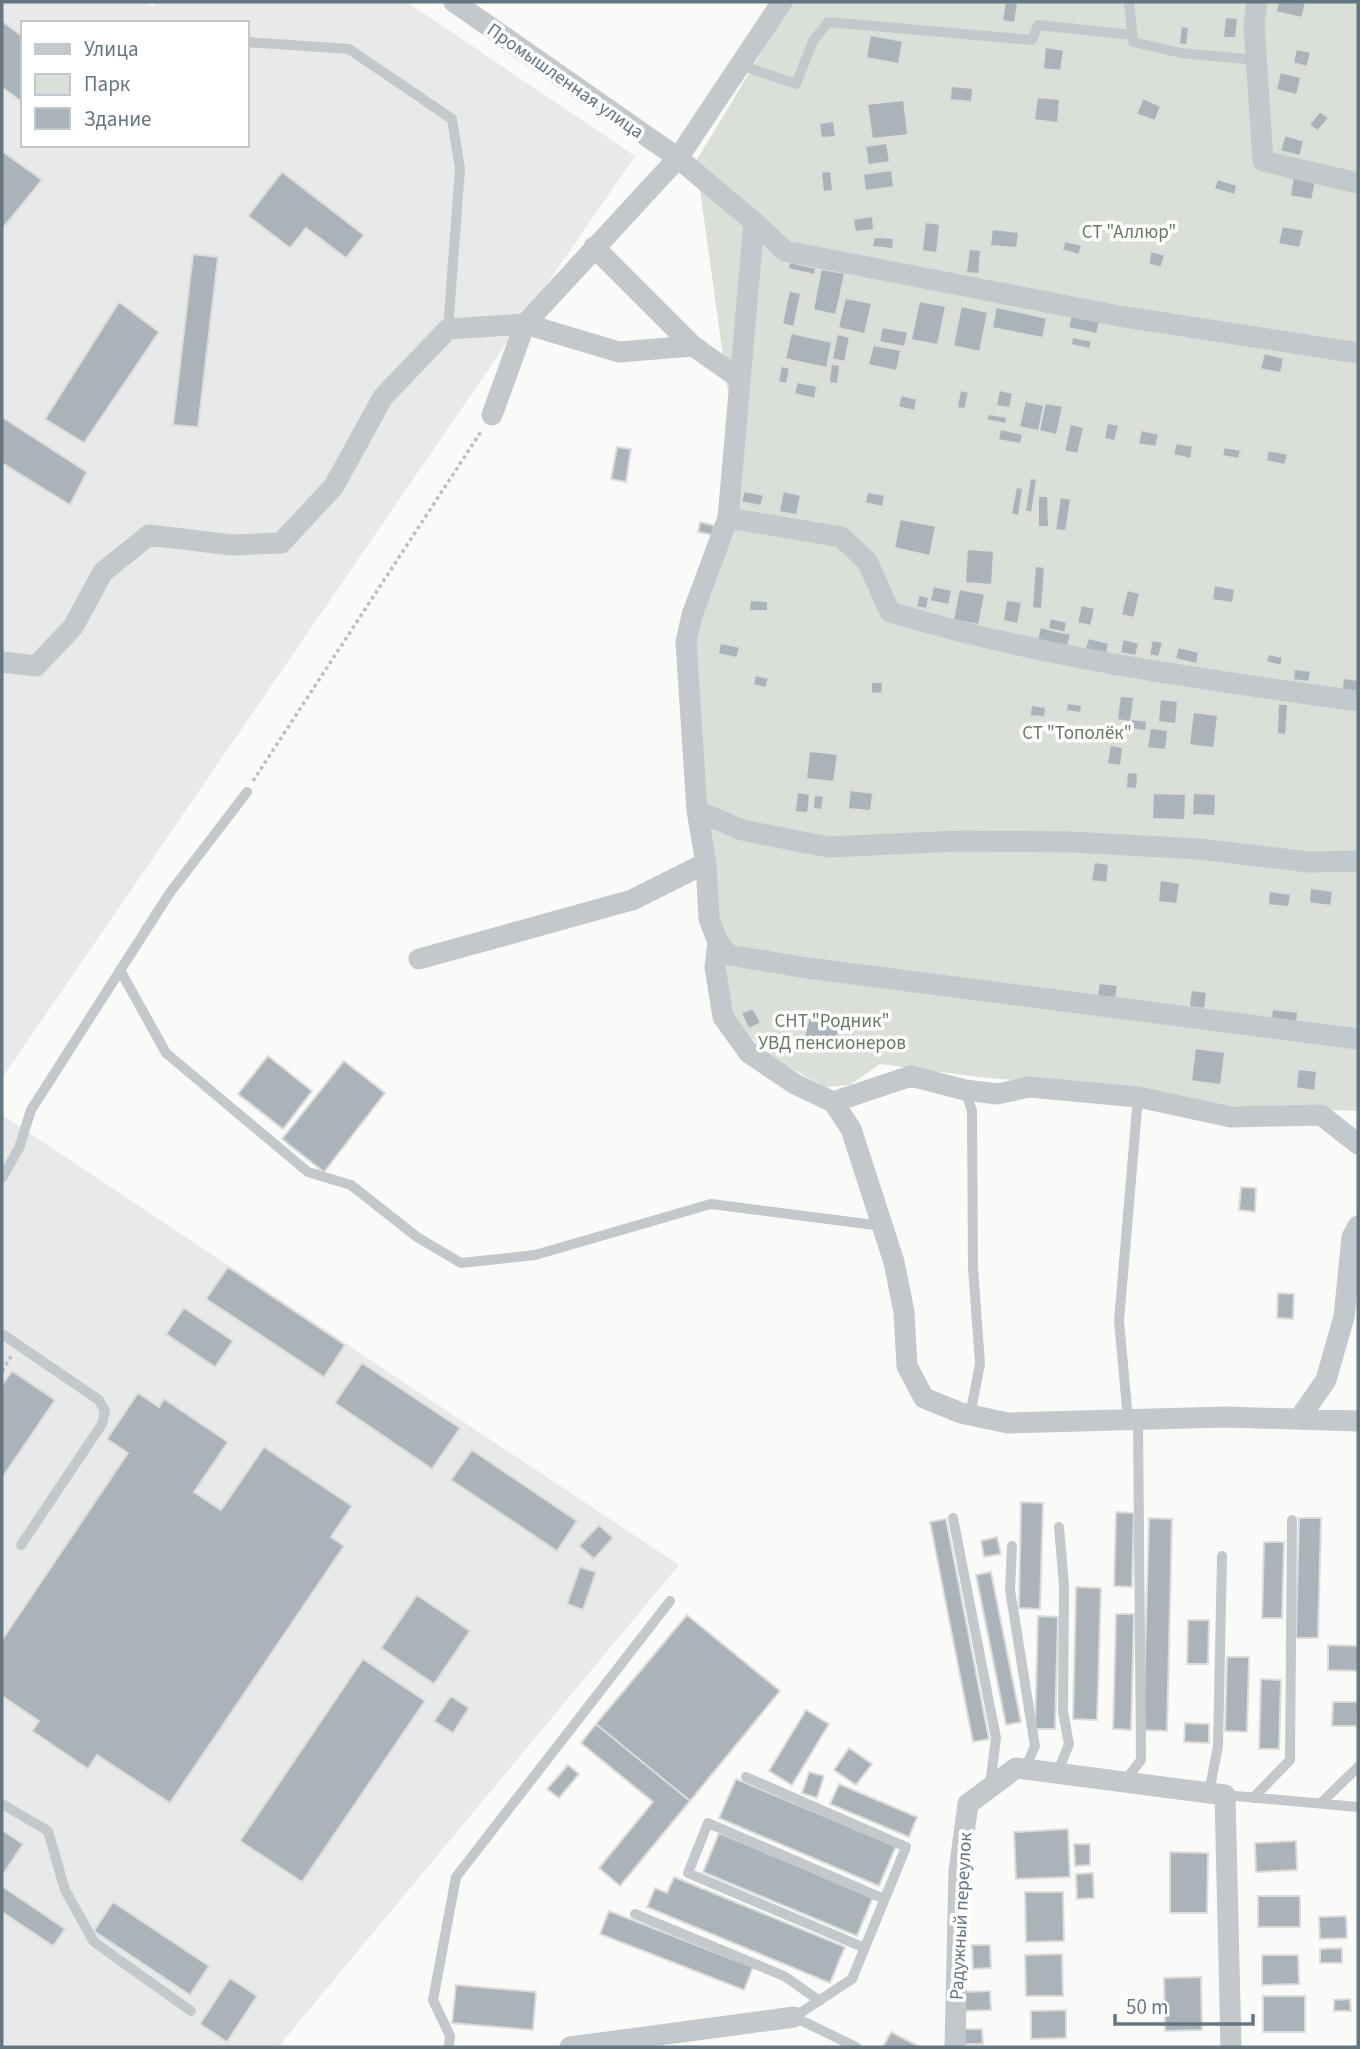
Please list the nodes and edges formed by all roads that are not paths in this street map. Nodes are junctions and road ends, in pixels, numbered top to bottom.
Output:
1 (454, 2) edge
2 (782, 2) edge
3 (1129, 2) edge
4 (1258, 2) edge
5 (1132, 36) junction
6 (248, 42) edge
7 (1256, 60) junction
8 (740, 65) junction
9 (678, 158) junction
10 (1358, 183) edge
11 (754, 222) junction
12 (594, 247) junction
13 (525, 324) junction
14 (448, 329) junction
15 (692, 346) junction
16 (1358, 353) edge
17 (740, 379) junction
18 (492, 415) road end
19 (728, 518) junction
20 (2, 662) edge
21 (1358, 701) edge
22 (247, 792) road end
23 (697, 811) junction
24 (1358, 861) edge
25 (706, 863) junction
26 (718, 942) junction
27 (419, 959) dead end
28 (120, 970) junction
29 (1358, 1039) edge
30 (965, 1090) junction
31 (1138, 1097) junction
32 (833, 1102) junction
33 (1358, 1144) edge
34 (2, 1178) edge
35 (884, 1226) junction
36 (1358, 1226) edge
37 (2, 1334) edge
38 (970, 1415) junction
39 (1133, 1419) junction
40 (1298, 1419) junction
41 (1358, 1420) edge
42 (953, 1518) dead end
43 (1292, 1520) dead end
44 (1059, 1527) dead end
45 (21, 1545) dead end
46 (1012, 1546) dead end
47 (1222, 1556) dead end
48 (670, 1601) dead end
49 (1358, 1767) edge
50 (1025, 1769) junction
51 (1058, 1774) junction
52 (746, 1777) dead end
53 (1123, 1783) junction
54 (990, 1787) junction
55 (1217, 1794) junction
56 (1253, 1798) junction
57 (1321, 1803) junction
58 (2, 1804) edge
59 (1358, 1807) edge
60 (884, 1899) junction
61 (635, 1914) dead end
62 (865, 1948) junction
63 (820, 2001) junction
64 (191, 2011) dead end
65 (794, 2017) junction
66 (449, 2047) edge
67 (569, 2047) edge
68 (856, 2047) edge
69 (955, 2047) edge
70 (1231, 2047) edge

1 - 9 street, Промышленная улица
2 - 8 street
3 - 5 lane
4 - 7 street
5 - 7 lane
5 - 8 lane
6 - 14 lane
7 - 10 street
8 - 9 street
9 - 11 street, Промышленная улица
9 - 12 street
11 - 16 street, Промышленная улица
11 - 17 street
12 - 13 street
12 - 15 street
13 - 14 street
13 - 15 street
13 - 18 street
14 - 20 street
15 - 17 street
17 - 19 street
19 - 21 street
19 - 23 street
22 - 28 lane
23 - 24 street
23 - 25 street
25 - 26 street
25 - 27 street
26 - 29 street
26 - 32 street
28 - 34 lane
28 - 35 lane
30 - 31 street
30 - 32 street
30 - 38 lane
31 - 33 street
31 - 39 lane
32 - 35 street
35 - 38 street
36 - 40 street
37 - 45 lane
38 - 39 street
39 - 40 street
39 - 53 lane
40 - 41 street
42 - 54 lane
43 - 56 lane
44 - 51 lane
46 - 50 lane
47 - 55 lane
48 - 66 lane
49 - 57 lane
50 - 51 street
50 - 54 street, Радужный переулок
51 - 53 street
52 - 60 lane
53 - 55 street
54 - 69 street, Радужный переулок
55 - 56 lane
55 - 70 street
56 - 57 lane
57 - 59 lane
58 - 64 lane
60 - 62 lane
60 - 62 lane
61 - 63 lane
62 - 63 lane
63 - 65 lane
65 - 67 street
65 - 68 lane

